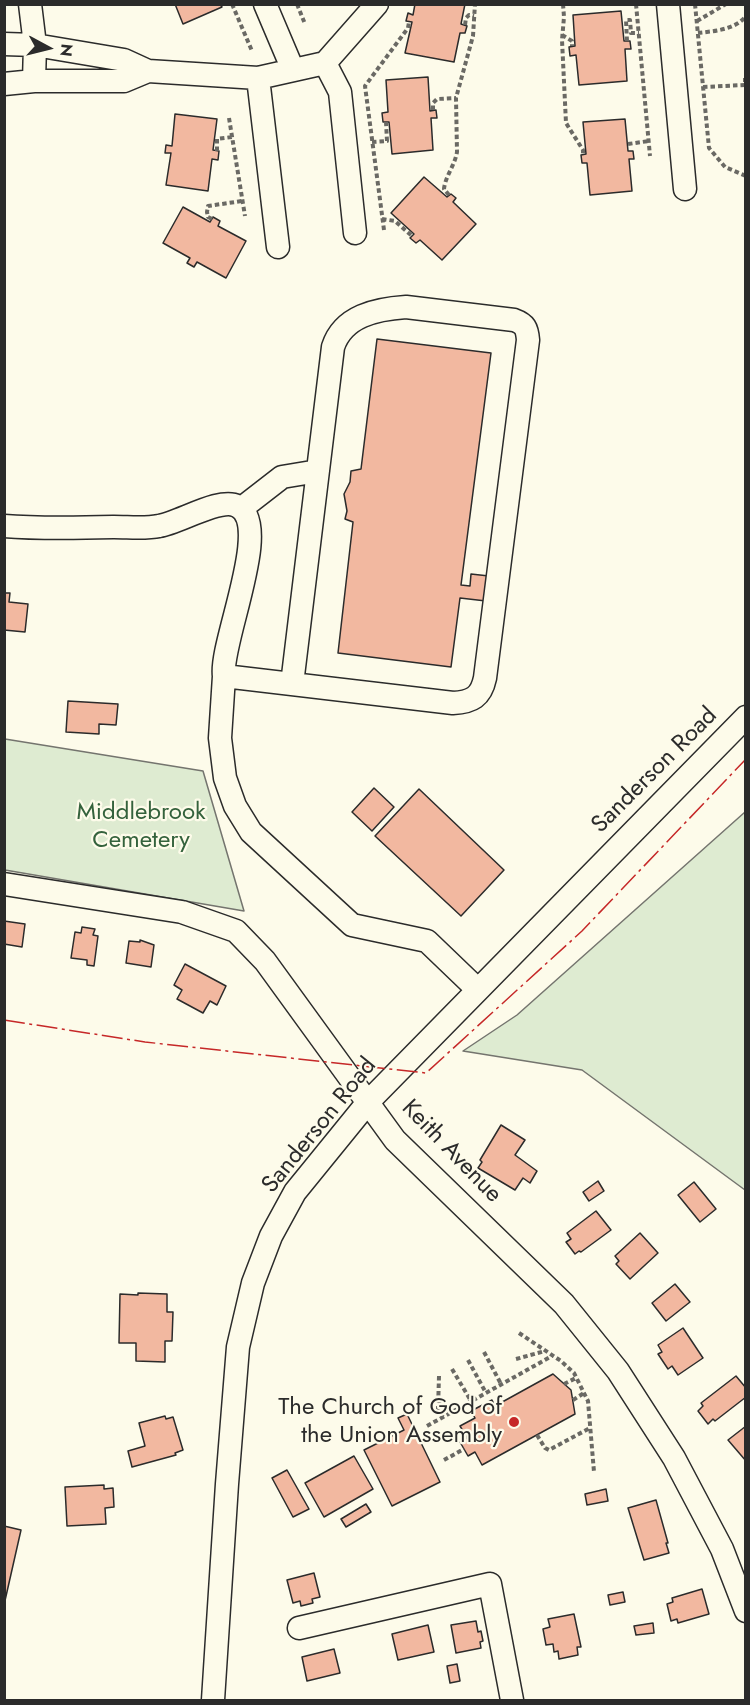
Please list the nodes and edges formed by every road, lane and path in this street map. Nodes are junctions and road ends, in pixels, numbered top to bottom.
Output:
1 (30, 4) edge
2 (232, 4) edge
3 (265, 4) edge
4 (297, 4) edge
5 (377, 4) edge
6 (475, 4) edge
7 (563, 4) edge
8 (636, 4) edge
9 (668, 4) edge
10 (695, 4) edge
11 (726, 4) edge
12 (474, 16) junction
13 (746, 16) edge
14 (697, 21) junction
15 (409, 22) dead end
16 (305, 24) dead end
17 (465, 25) dead end
18 (639, 33) junction
19 (698, 33) junction
20 (562, 35) junction
21 (627, 41) dead end
22 (4, 44) edge
23 (35, 45) junction
24 (572, 46) dead end
25 (252, 51) dead end
26 (325, 63) junction
27 (292, 70) junction
28 (148, 71) junction
29 (258, 78) junction
30 (745, 78) edge
31 (34, 81) junction
32 (4, 84) edge
33 (703, 87) junction
34 (456, 98) junction
35 (433, 110) dead end
36 (229, 118) dead end
37 (386, 122) dead end
38 (232, 137) junction
39 (649, 141) junction
40 (372, 142) junction
41 (628, 144) dead end
42 (217, 151) dead end
43 (583, 154) dead end
44 (650, 156) dead end
45 (746, 176) edge
46 (685, 189) dead end
47 (449, 195) dead end
48 (242, 201) junction
49 (245, 216) dead end
50 (212, 219) dead end
51 (382, 219) junction
52 (384, 230) dead end
53 (355, 233) dead end
54 (412, 236) dead end
55 (278, 247) dead end
56 (318, 471) junction
57 (242, 508) junction
58 (4, 526) edge
59 (225, 676) junction
60 (292, 684) junction
61 (746, 717) edge
62 (4, 885) edge
63 (477, 989) junction
64 (369, 1101) junction
65 (519, 1333) dead end
66 (546, 1351) junction
67 (484, 1352) dead end
68 (552, 1356) junction
69 (516, 1359) dead end
70 (468, 1360) dead end
71 (452, 1369) dead end
72 (439, 1376) dead end
73 (576, 1378) junction
74 (501, 1384) junction
75 (564, 1384) dead end
76 (486, 1393) junction
77 (584, 1393) junction
78 (446, 1399) dead end
79 (573, 1400) dead end
80 (438, 1402) junction
81 (470, 1402) junction
82 (474, 1410) dead end
83 (442, 1417) junction
84 (427, 1426) dead end
85 (590, 1428) junction
86 (537, 1435) dead end
87 (464, 1449) dead end
88 (444, 1460) dead end
89 (594, 1472) dead end
90 (738, 1565) edge
91 (746, 1611) edge
92 (299, 1628) dead end
93 (213, 1701) edge
94 (512, 1701) edge

1 - 23 street
2 - 25 path
3 - 27 street
4 - 16 path
5 - 26 street
6 - 12 path
7 - 20 path
8 - 18 path
9 - 46 street
10 - 14 path
11 - 14 path
12 - 17 path
12 - 34 path
13 - 19 path
14 - 19 path
15 - 40 path
18 - 21 path
18 - 39 path
19 - 33 path
20 - 24 path
20 - 43 path
22 - 23 street
23 - 28 street
23 - 31 street
26 - 27 street
26 - 53 street
27 - 29 street
28 - 29 street
28 - 31 street
29 - 55 street
30 - 33 path
31 - 32 street
33 - 45 path
34 - 35 path
34 - 47 path
36 - 38 path
37 - 40 path
38 - 42 path
38 - 48 path
39 - 41 path
39 - 44 path
40 - 51 path
48 - 49 path
48 - 50 path
51 - 52 path
51 - 54 path
56 - 57 street
56 - 60 street
56 - 60 street
57 - 58 street
57 - 59 street
59 - 60 street
59 - 63 street
61 - 63 street, Sanderson Road
62 - 64 street, Keith Avenue
63 - 64 street, Sanderson Road
64 - 90 street, Keith Avenue
64 - 93 street, Sanderson Road
65 - 66 path
66 - 68 path
66 - 69 path
67 - 74 path
68 - 73 path
68 - 74 path
70 - 76 path
71 - 81 path
72 - 80 path
73 - 75 path
73 - 77 path
74 - 76 path
76 - 81 path
77 - 79 path
77 - 85 path
78 - 80 path
80 - 83 path
81 - 82 path
81 - 83 path
83 - 84 path
85 - 86 path
85 - 89 path
87 - 88 path
90 - 91 street, Keith Avenue
92 - 94 street

